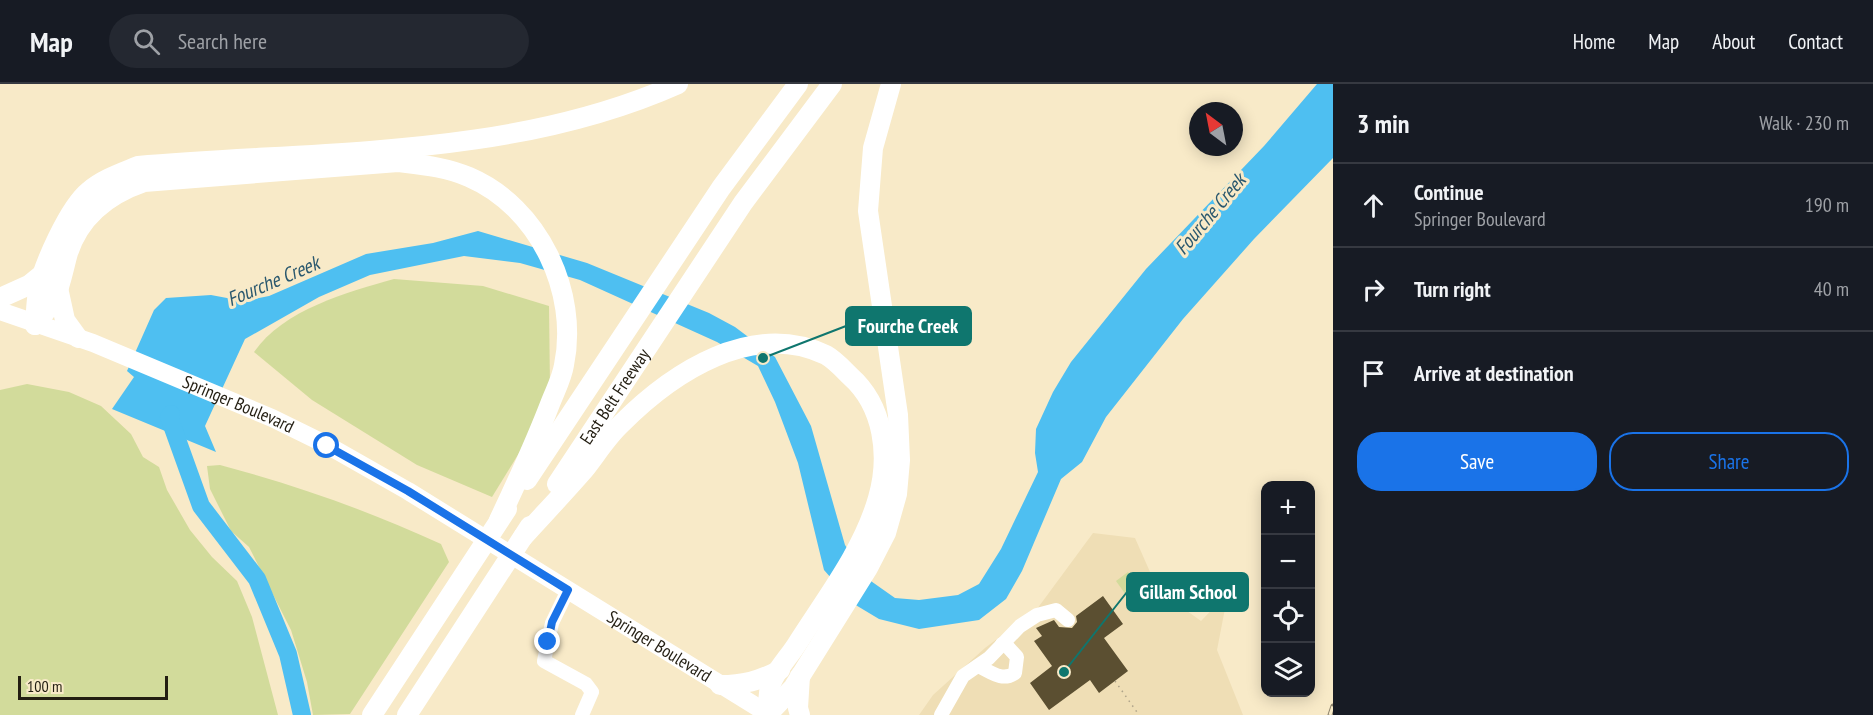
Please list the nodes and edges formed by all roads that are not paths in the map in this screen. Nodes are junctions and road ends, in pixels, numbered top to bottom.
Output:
1 (678, 84) edge
2 (798, 84) edge
3 (832, 84) edge
4 (891, 84) edge
5 (93, 199) junction
6 (45, 272) junction
7 (58, 288) junction
8 (0, 298) edge
9 (0, 311) edge
10 (36, 325) junction
11 (86, 341) junction
12 (499, 520) junction
13 (523, 537) junction
14 (568, 590) junction
15 (1068, 620) dead end
16 (1002, 645) junction
17 (978, 666) junction
18 (780, 670) junction
19 (801, 675) junction
20 (720, 685) junction
21 (769, 714) edge
22 (372, 715) edge
23 (406, 715) edge
24 (582, 715) edge
25 (800, 715) edge
26 (941, 715) edge

1 - 5 highway
2 - 12 highway, East Belt Freeway
3 - 13 highway, East Belt Freeway
4 - 19 highway
5 - 6 highway
5 - 7 highway
5 - 12 highway
6 - 8 highway
6 - 10 highway
7 - 10 highway
7 - 11 highway
9 - 10 main road, Springer Boulevard
10 - 11 main road, Springer Boulevard
11 - 14 main road, Springer Boulevard
12 - 22 highway, East Belt Freeway
13 - 18 highway
13 - 23 highway, East Belt Freeway
14 - 20 main road, Springer Boulevard
14 - 24 lane
15 - 16 lane
16 - 17 lane
16 - 17 lane
17 - 26 lane
18 - 20 highway
18 - 21 highway
19 - 21 highway
19 - 25 highway
20 - 21 main road, Springer Boulevard

